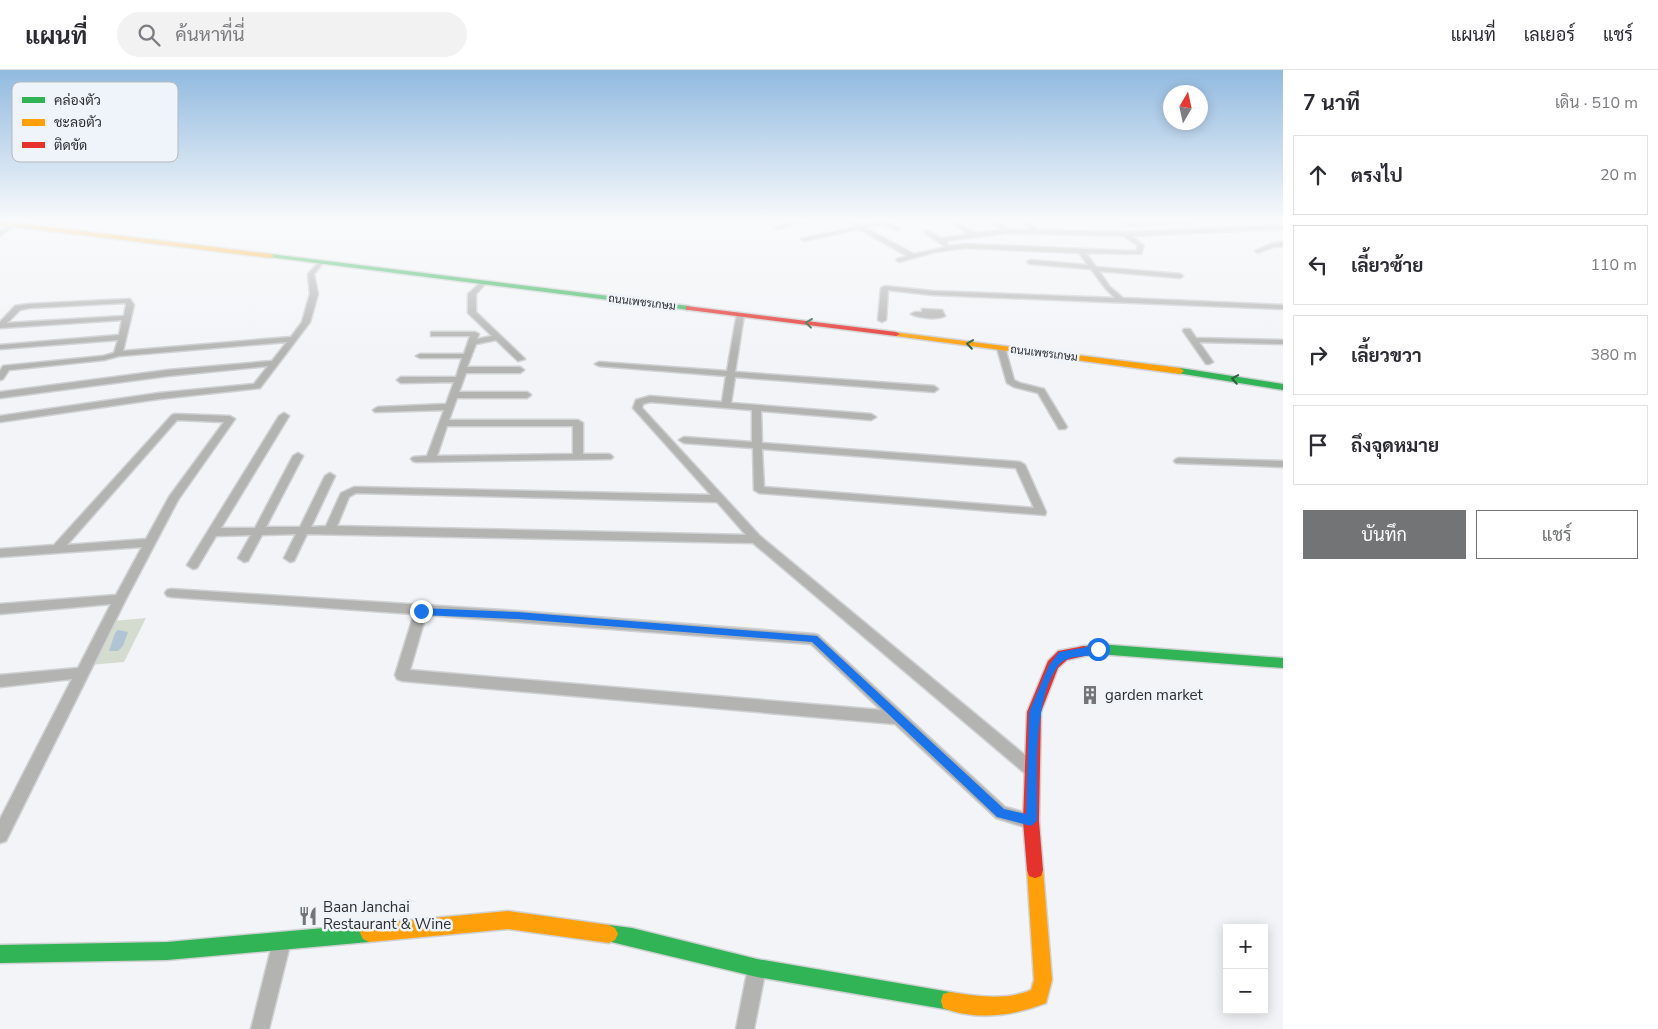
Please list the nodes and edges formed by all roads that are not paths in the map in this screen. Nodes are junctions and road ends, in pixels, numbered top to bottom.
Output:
1 (319, 265) edge
2 (334, 265) edge
3 (422, 265) edge
4 (1059, 265) edge
5 (1092, 265) edge
6 (1094, 268) junction
7 (1180, 276) dead end
8 (483, 283) junction
9 (594, 285) junction
10 (586, 296) junction
11 (1122, 301) junction
12 (1283, 307) edge
13 (925, 311) dead end
14 (740, 315) junction
15 (915, 316) junction
16 (126, 318) junction
17 (882, 320) junction
18 (0, 326) edge
19 (942, 328) dead end
20 (1187, 331) dead end
21 (434, 334) dead end
22 (122, 337) junction
23 (497, 337) junction
24 (292, 339) junction
25 (1194, 340) junction
26 (472, 342) junction
27 (1283, 342) edge
28 (0, 347) edge
29 (1001, 348) junction
30 (118, 354) junction
31 (420, 356) dead end
32 (467, 356) junction
33 (521, 359) dead end
34 (1191, 360) dead end
35 (275, 363) junction
36 (1214, 363) joint
37 (599, 364) dead end
38 (1237, 368) dead end
39 (462, 370) junction
40 (520, 370) dead end
41 (731, 374) junction
42 (1283, 376) edge
43 (0, 377) edge
44 (459, 379) junction
45 (401, 380) dead end
46 (1283, 387) edge
47 (934, 389) dead end
48 (0, 395) edge
49 (453, 395) junction
50 (527, 395) dead end
51 (726, 405) junction
52 (449, 407) junction
53 (756, 408) junction
54 (378, 410) dead end
55 (284, 416) dead end
56 (871, 417) dead end
57 (0, 419) edge
58 (444, 423) junction
59 (1062, 427) dead end
60 (684, 440) dead end
61 (758, 446) junction
62 (298, 456) dead end
63 (578, 457) junction
64 (608, 457) dead end
65 (416, 459) dead end
66 (431, 459) junction
67 (1180, 461) dead end
68 (1283, 464) edge
69 (330, 476) dead end
70 (718, 499) junction
71 (330, 530) junction
72 (258, 531) junction
73 (303, 531) junction
74 (213, 532) junction
75 (756, 539) junction
76 (149, 543) junction
77 (56, 550) junction
78 (0, 552) edge
79 (244, 558) dead end
80 (290, 558) dead end
81 (193, 565) dead end
82 (171, 594) dead end
83 (120, 599) junction
84 (0, 609) edge
85 (421, 611) junction
86 (1283, 663) edge
87 (82, 673) junction
88 (0, 681) edge
89 (900, 718) junction
90 (1032, 770) junction
91 (1031, 821) junction
92 (0, 836) edge
93 (282, 941) junction
94 (0, 954) edge
95 (757, 968) junction
96 (260, 1029) edge
97 (745, 1029) edge

1 - 24 street
2 - 8 main road, ถนนเพชรเกษม
3 - 9 main road, ถนนเพชรเกษม
4 - 6 street
5 - 6 street
6 - 7 street
6 - 11 street
8 - 10 main road, ถนนเพชรเกษม
8 - 23 street
9 - 10 main road
9 - 17 main road, ถนนเพชรเกษม
10 - 14 main road, ถนนเพชรเกษม
11 - 12 street
11 - 17 street
13 - 15 street
29 -> 14 main road, ถนนเพชรเกษม
14 - 41 street
15 - 17 main road, ถนนเพชรเกษม
15 - 19 main road, ถนนเพชรเกษม
16 - 18 street
16 - 18 street
16 - 22 street
20 - 25 street
21 - 26 street
22 - 28 street
22 - 30 street
23 - 26 street
23 - 33 street
24 - 30 street
24 - 35 street
25 - 27 street
25 - 36 street
26 - 32 street
46 -> 29 main road, ถนนเพชรเกษม
29 - 59 street
30 - 43 street
31 - 32 street
32 - 39 street
34 - 36 main road
35 - 48 street
35 - 57 street
37 - 41 street
38 - 42 main road
39 - 40 street
39 - 44 street
41 - 47 street
41 - 51 street
44 - 45 street
44 - 49 street
49 - 50 street
49 - 52 street
51 - 53 street
51 - 70 street
52 - 54 street
52 - 58 street
53 - 56 street
53 - 61 street
55 - 74 street
58 - 63 street
58 - 66 street
60 - 61 street
61 - 61 street
62 - 72 street
63 - 64 street
63 - 66 street
65 - 66 street
67 - 68 street
69 - 73 street
70 - 71 street
70 - 75 street
71 - 73 street
71 - 75 street
72 - 73 street
72 - 74 street
72 - 79 street
73 - 80 street
74 - 81 street
75 - 90 street
76 - 77 street
76 - 77 street
76 - 83 street
77 - 78 street
82 - 85 street
83 - 84 street
83 - 87 street
85 - 89 street
85 - 89 street
86 - 90 main road
87 - 88 street
87 - 92 street
89 - 91 street
90 - 91 main road
91 - 95 main road
93 - 94 main road
93 - 95 main road
93 - 96 street
95 - 97 street

